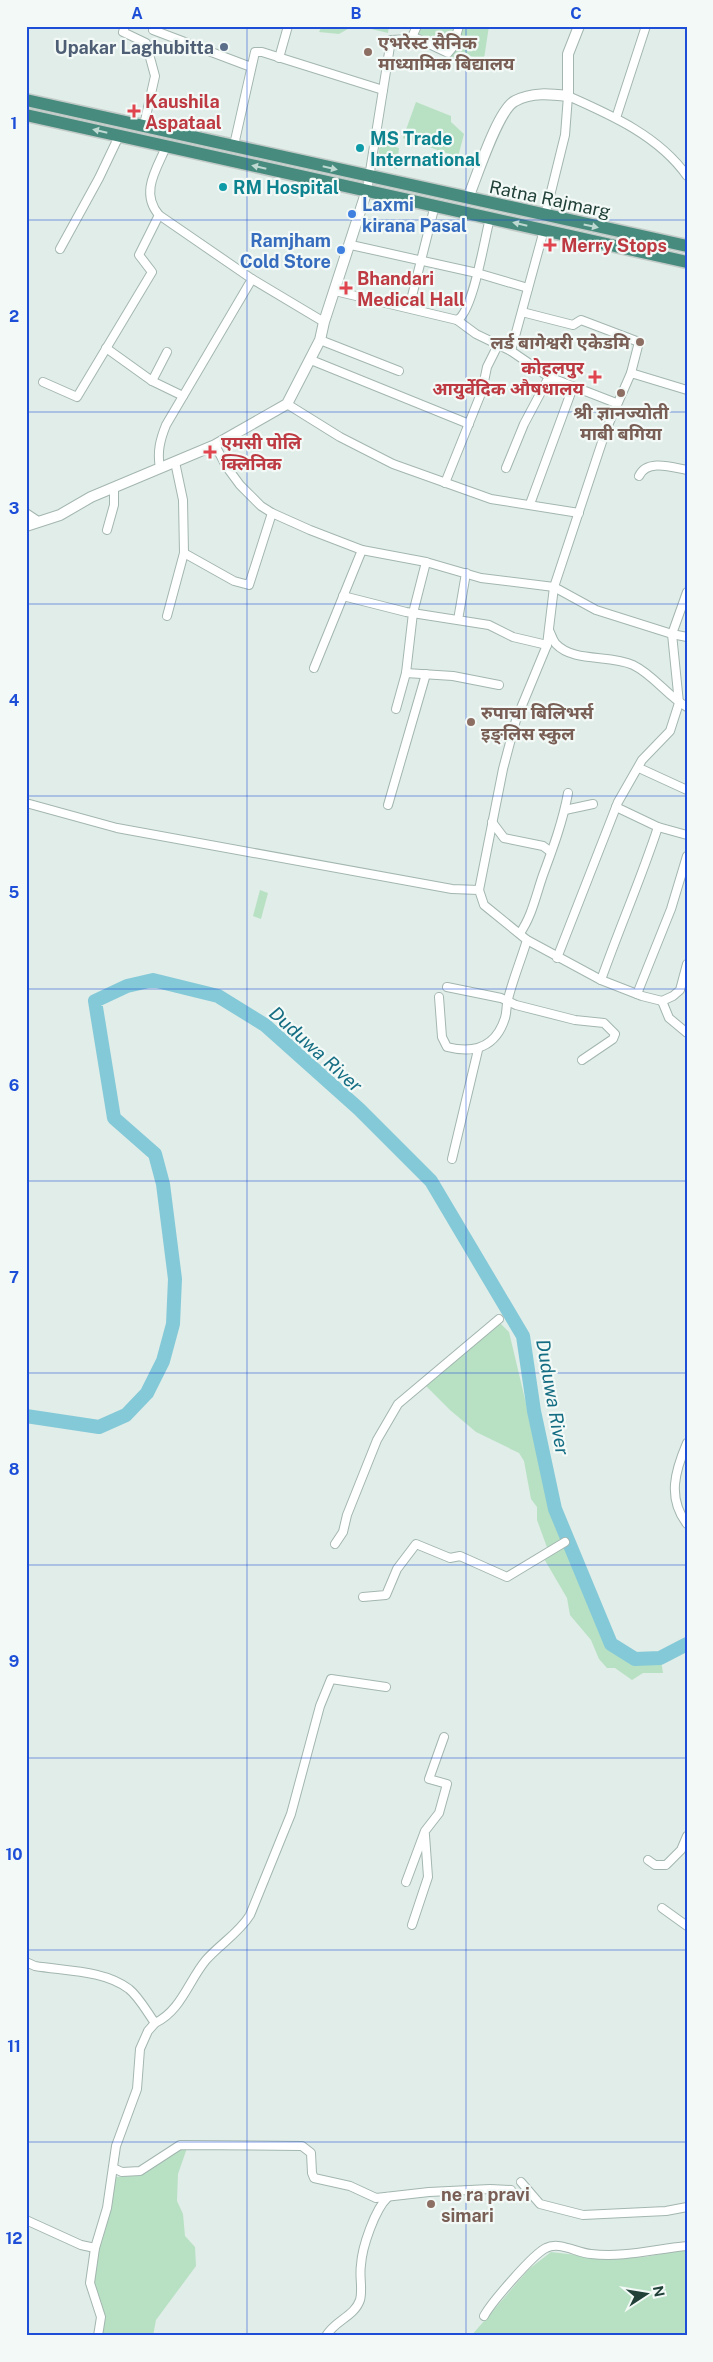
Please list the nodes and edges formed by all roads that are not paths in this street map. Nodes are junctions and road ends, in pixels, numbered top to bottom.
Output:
1 (125, 26) edge
2 (288, 26) edge
3 (417, 26) edge
4 (459, 26) edge
5 (578, 26) edge
6 (646, 26) edge
7 (153, 28) edge
8 (414, 38) junction
9 (146, 43) junction
10 (279, 58) junction
11 (251, 67) junction
12 (383, 90) junction
13 (568, 96) junction
14 (26, 100) edge
15 (26, 115) edge
16 (616, 118) junction
17 (144, 125) junction
18 (119, 136) junction
19 (234, 145) junction
20 (166, 147) junction
21 (687, 176) edge
22 (370, 177) junction
23 (367, 190) junction
24 (468, 198) junction
25 (436, 205) junction
26 (160, 215) junction
27 (546, 216) junction
28 (490, 218) junction
29 (544, 230) junction
30 (351, 245) junction
31 (687, 246) edge
32 (60, 250) dead end
33 (420, 260) junction
34 (687, 262) edge
35 (477, 273) junction
36 (252, 279) junction
37 (528, 288) junction
38 (336, 291) junction
39 (409, 308) junction
40 (522, 312) junction
41 (457, 320) junction
42 (324, 322) junction
43 (320, 340) junction
44 (498, 345) junction
45 (106, 348) junction
46 (511, 351) junction
47 (167, 352) dead end
48 (311, 360) junction
49 (399, 371) dead end
50 (631, 373) junction
51 (549, 377) junction
52 (152, 381) junction
53 (43, 382) dead end
54 (573, 387) junction
55 (687, 390) edge
56 (183, 396) junction
57 (616, 403) junction
58 (287, 404) junction
59 (469, 424) junction
60 (215, 445) junction
61 (175, 462) junction
62 (160, 468) junction
63 (506, 468) dead end
64 (687, 470) edge
65 (639, 476) dead end
66 (445, 483) junction
67 (114, 488) junction
68 (530, 504) junction
69 (26, 513) edge
70 (272, 513) junction
71 (579, 513) junction
72 (38, 521) junction
73 (26, 526) edge
74 (107, 530) dead end
75 (362, 550) junction
76 (184, 553) junction
77 (426, 562) junction
78 (466, 573) junction
79 (554, 587) junction
80 (687, 592) edge
81 (343, 596) junction
82 (413, 614) junction
83 (167, 616) dead end
84 (458, 620) junction
85 (549, 630) junction
86 (672, 634) junction
87 (687, 638) edge
88 (546, 645) junction
89 (314, 668) dead end
90 (406, 673) junction
91 (426, 674) junction
92 (499, 685) dead end
93 (679, 703) junction
94 (687, 707) edge
95 (396, 709) dead end
96 (639, 768) junction
97 (687, 790) edge
98 (568, 792) dead end
99 (26, 802) edge
100 (593, 804) dead end
101 (388, 805) dead end
102 (616, 807) junction
103 (569, 810) junction
104 (584, 814) dead end
105 (492, 822) junction
106 (658, 827) junction
107 (687, 835) edge
108 (552, 852) junction
109 (687, 856) edge
110 (479, 890) junction
111 (520, 933) junction
112 (527, 940) junction
113 (557, 958) junction
114 (687, 964) edge
115 (601, 980) junction
116 (447, 987) dead end
117 (637, 994) junction
118 (439, 997) dead end
119 (507, 1001) junction
120 (662, 1001) junction
121 (687, 1033) edge
122 (478, 1050) junction
123 (582, 1060) dead end
124 (452, 1159) dead end
125 (499, 1320) dead end
126 (687, 1443) edge
127 (687, 1524) edge
128 (565, 1542) dead end
129 (335, 1544) dead end
130 (363, 1597) dead end
131 (386, 1687) dead end
132 (444, 1737) dead end
133 (425, 1831) junction
134 (687, 1836) edge
135 (648, 1860) dead end
136 (406, 1882) dead end
137 (662, 1908) dead end
138 (412, 1926) dead end
139 (687, 1926) edge
140 (26, 1962) edge
141 (155, 2023) junction
142 (113, 2168) junction
143 (521, 2182) dead end
144 (511, 2190) dead end
145 (389, 2197) junction
146 (687, 2207) edge
147 (26, 2220) edge
148 (687, 2246) edge
149 (95, 2248) junction
150 (484, 2316) dead end
151 (98, 2336) edge
152 (326, 2336) edge

1 - 9 street
2 - 10 street
3 - 8 street
4 - 8 street
5 - 13 street
6 - 16 street
7 - 9 street
7 - 11 street
8 - 12 street
9 - 17 street
10 - 11 street
10 - 12 street
11 - 19 street
12 - 22 street
13 - 16 street
13 - 24 street
13 - 27 street
14 - 17 highway, Ratna Rajmarg
18 -> 15 highway, Ratna Rajmarg
16 - 21 street
17 - 19 highway, Ratna Rajmarg
18 - 20 highway, Ratna Rajmarg
18 - 32 street
19 -> 22 highway, Ratna Rajmarg
23 -> 20 highway, Ratna Rajmarg
20 - 26 street
22 - 23 street
22 - 24 highway, Ratna Rajmarg
23 - 25 highway, Ratna Rajmarg
23 - 30 street
24 - 27 highway, Ratna Rajmarg
25 - 28 highway, Ratna Rajmarg
25 - 33 street
26 - 36 street
26 - 45 street
27 -> 31 highway, Ratna Rajmarg
29 -> 28 highway, Ratna Rajmarg
28 - 35 street
29 - 34 highway, Ratna Rajmarg
29 - 37 street
30 - 33 street
30 - 38 street
33 - 35 street
33 - 39 street
35 - 37 street
35 - 41 street
36 - 42 street
36 - 56 street
37 - 40 street
38 - 39 street
38 - 42 street
39 - 41 street
40 - 46 street
40 - 50 street
41 - 44 street
42 - 43 street
43 - 48 street
43 - 49 street
44 - 46 street
44 - 59 street
45 - 52 street
45 - 53 street
46 - 51 street
47 - 52 street
48 - 58 street
48 - 59 street
50 - 55 street
50 - 57 street
51 - 54 street
51 - 63 street
52 - 56 street
54 - 57 street
54 - 68 street
56 - 62 street
57 - 71 street
58 - 60 street
58 - 66 street
59 - 66 street
60 - 61 street
60 - 70 street
61 - 62 street
61 - 76 street
62 - 67 street
64 - 65 street
66 - 68 street
67 - 72 street
67 - 74 street
68 - 71 street
69 - 72 street
70 - 75 street
70 - 76 street
71 - 79 street
72 - 73 street
75 - 77 street
75 - 81 street
76 - 83 street
77 - 78 street
77 - 82 street
78 - 79 street
78 - 84 street
79 - 85 street
79 - 86 street
80 - 86 street
81 - 82 street
81 - 89 street
82 - 84 street
82 - 90 street
84 - 88 street
85 - 88 street
85 - 93 street
86 - 87 street
86 - 93 street
88 - 105 street
90 - 91 street
90 - 95 street
91 - 92 street
91 - 101 street
93 - 94 street
93 - 96 street
96 - 97 street
96 - 102 street
98 - 103 street
99 - 110 street
100 - 103 street
102 - 106 street
102 - 113 street
103 - 104 street
103 - 108 street
105 - 108 street
105 - 110 street
106 - 107 street
106 - 115 street
108 - 111 street
109 - 117 street
110 - 111 street
111 - 112 street
112 - 113 street
112 - 119 street
113 - 115 street
114 - 120 street
115 - 117 street
116 - 119 street
117 - 120 street
118 - 122 street
119 - 122 street
119 - 123 street
120 - 121 street
122 - 124 street
125 - 129 street
126 - 127 street
128 - 130 street
131 - 141 street
132 - 133 street
133 - 136 street
133 - 138 street
134 - 135 street
137 - 139 street
140 - 141 street
141 - 142 street
142 - 145 street
142 - 149 street
143 - 146 street
144 - 145 street
145 - 152 street
147 - 149 street
148 - 150 street
149 - 151 street

